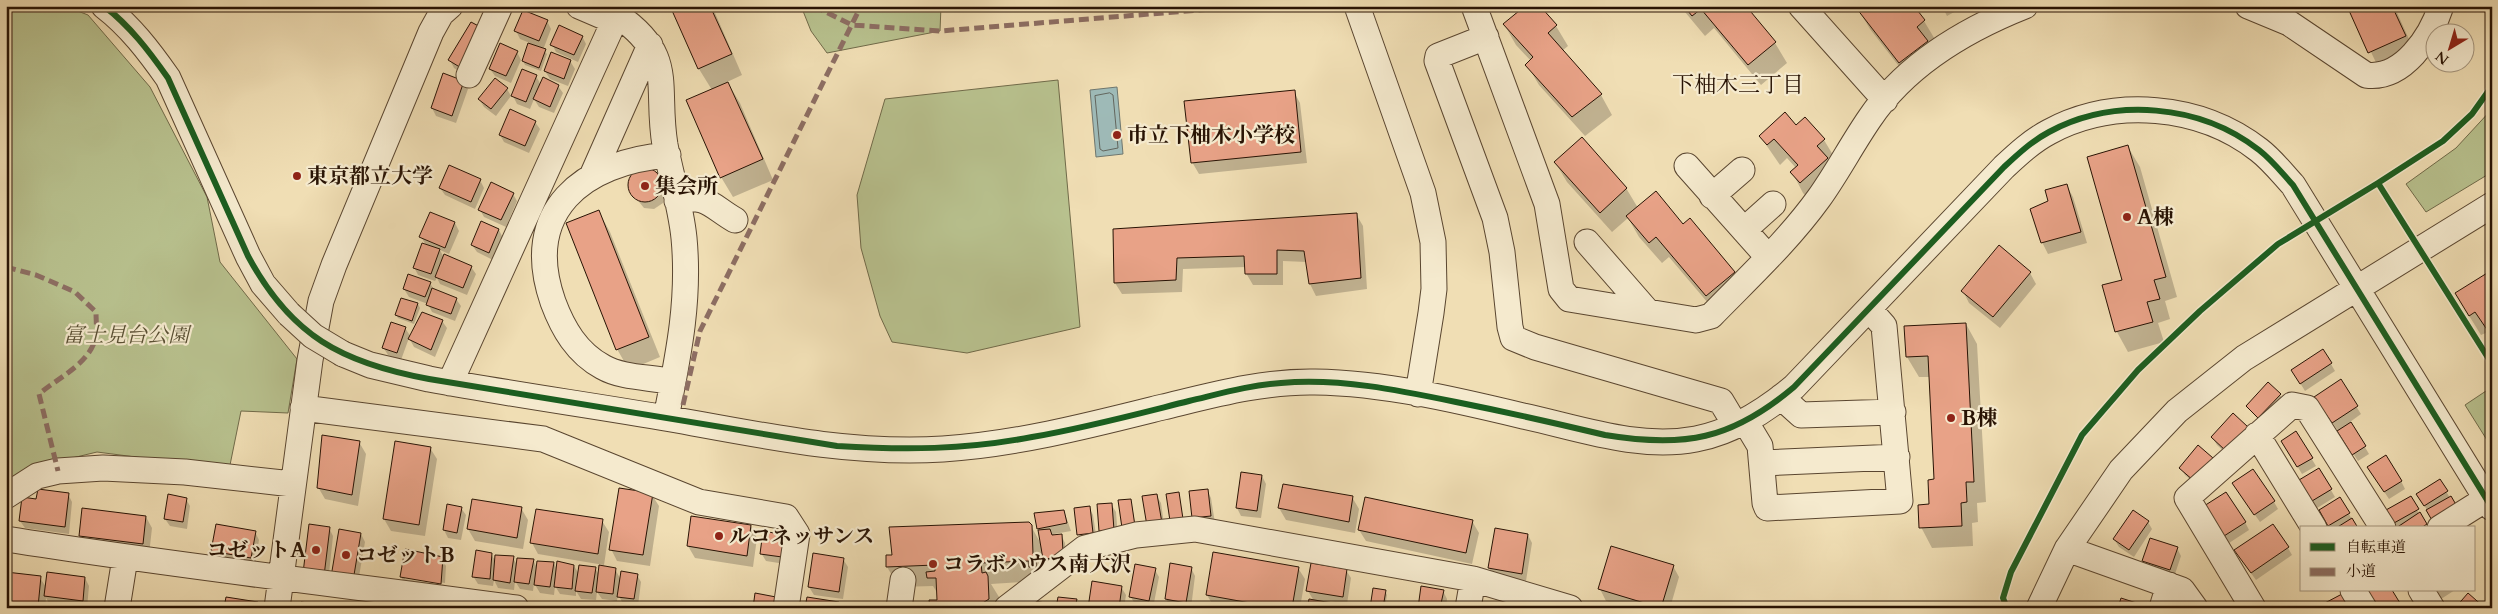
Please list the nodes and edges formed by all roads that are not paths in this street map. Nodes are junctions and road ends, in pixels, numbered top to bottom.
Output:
1 (104, 6) edge
2 (450, 6) edge
3 (500, 6) edge
4 (579, 6) edge
5 (1357, 6) edge
6 (1474, 6) edge
7 (1801, 6) edge
8 (2025, 6) edge
9 (2248, 6) edge
10 (2438, 9) edge
11 (617, 14) edge
12 (1486, 37) junction
13 (650, 45) junction
14 (469, 76) dead end
15 (1885, 100) junction
16 (668, 155) junction
17 (1687, 166) dead end
18 (1742, 170) dead end
19 (592, 176) junction
20 (1712, 196) junction
21 (677, 201) junction
22 (1773, 204) dead end
23 (2492, 205) edge
24 (736, 220) dead end
25 (1744, 230) junction
26 (1587, 242) dead end
27 (1768, 257) junction
28 (2357, 288) junction
29 (1869, 309) junction
30 (1648, 312) junction
31 (673, 382) junction
32 (450, 383) junction
33 (1418, 394) junction
34 (1782, 398) junction
35 (303, 408) junction
36 (1893, 412) junction
37 (666, 418) junction
38 (1740, 423) junction
39 (2257, 435) junction
40 (1898, 457) junction
41 (1763, 463) junction
42 (292, 484) junction
43 (6, 496) edge
44 (2489, 504) edge
45 (2313, 526) edge
46 (2382, 526) edge
47 (2444, 526) edge
48 (6, 539) edge
49 (2066, 549) junction
50 (125, 558) junction
51 (281, 576) junction
52 (1473, 579) junction
53 (903, 580) dead end
54 (2354, 592) edge
55 (2422, 592) edge
56 (2165, 596) edge
57 (117, 608) edge
58 (277, 608) edge
59 (516, 608) edge
60 (786, 608) edge
61 (899, 608) edge
62 (1007, 608) edge
63 (1468, 608) edge
64 (1570, 608) edge
65 (2039, 608) edge
66 (2195, 608) edge
67 (2253, 608) edge
68 (2364, 608) edge
69 (2432, 608) edge

1 - 32 street, bridge
2 - 35 street
3 - 14 street
4 - 11 street
5 - 33 street
6 - 12 street
7 - 15 street
8 - 15 street
9 - 10 street
11 - 13 street
11 - 32 street
12 - 30 street
12 - 38 street
13 - 16 street
13 - 19 street
15 - 27 street
16 - 19 street
16 - 21 street
17 - 20 street
18 - 20 street
19 - 31 street
20 - 25 street
21 - 24 street
21 - 31 street
22 - 25 street
23 - 28 street
25 - 27 street
26 - 30 street
27 - 30 street
28 - 29 street
28 - 44 street
28 - 49 street
29 - 34 street
29 - 36 street
31 - 37 street
32 - 37 street
33 - 37 street
33 - 38 street
34 - 36 street
34 - 38 street
35 - 42 street
35 - 60 street
36 - 40 street
38 - 41 street
39 - 45 street
39 - 46 street
39 - 67 street
40 - 41 street
40 - 41 street
42 - 43 street
42 - 51 street
44 - 47 street
48 - 50 street
49 - 56 street
49 - 65 street
50 - 51 street
50 - 57 street
51 - 58 street
51 - 59 street
52 - 62 street
52 - 63 street
52 - 64 street
53 - 61 street
54 - 68 street
55 - 69 street
56 - 66 street

